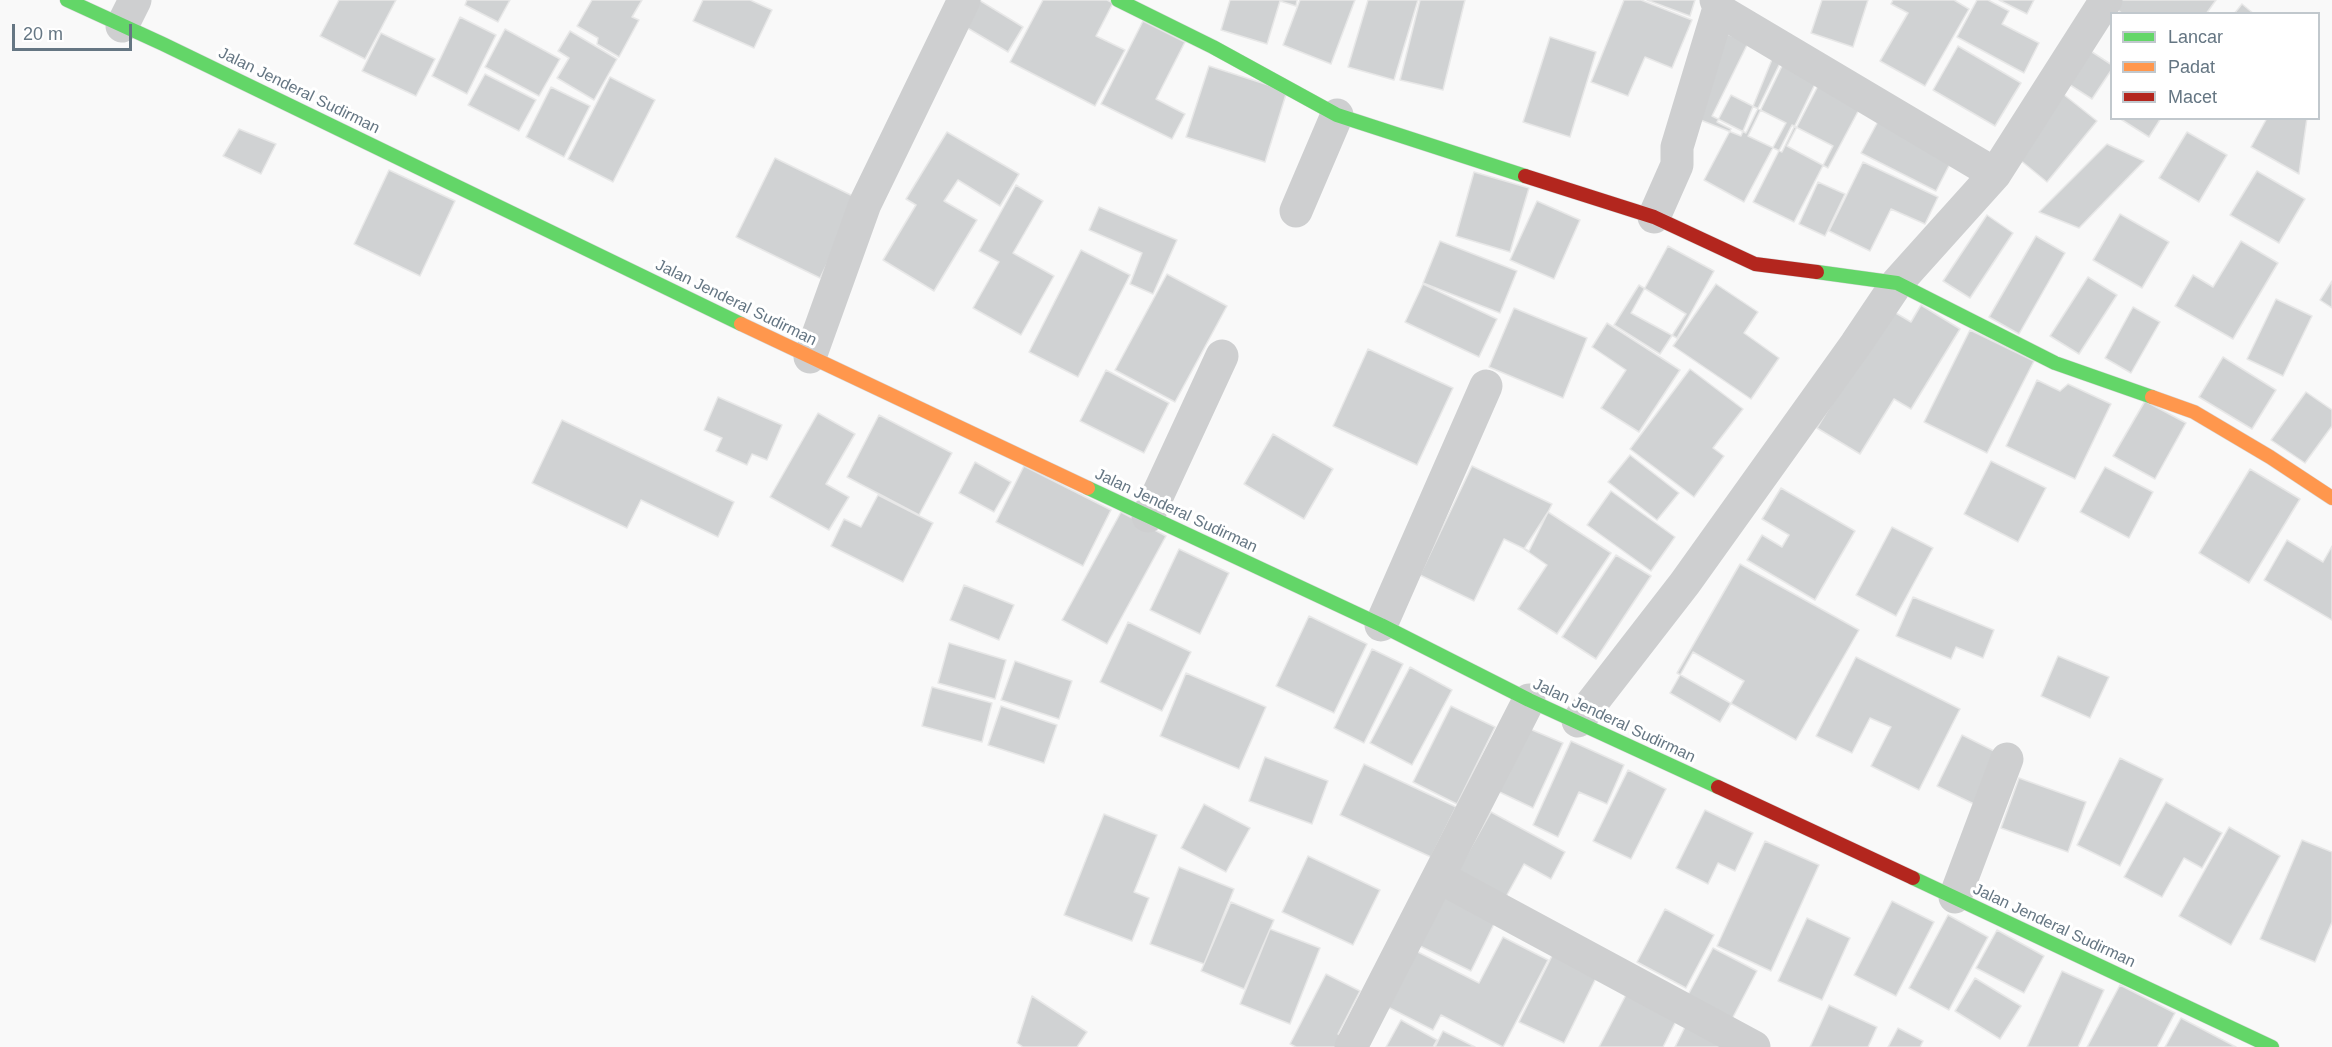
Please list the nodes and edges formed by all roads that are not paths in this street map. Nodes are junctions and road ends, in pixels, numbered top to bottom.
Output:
1 (67, 0) edge
2 (964, 0) edge
3 (1118, 0) edge
4 (2106, 0) edge
5 (1717, 4) edge
6 (129, 13) edge
7 (1337, 115) junction
8 (1995, 174) junction
9 (1296, 211) dead end
10 (1654, 217) junction
11 (1897, 283) junction
12 (1222, 356) dead end
13 (810, 357) junction
14 (1486, 386) dead end
15 (2332, 498) edge
16 (1148, 516) junction
17 (1381, 626) junction
18 (1529, 700) junction
19 (1578, 721) junction
20 (2007, 759) dead end
21 (1439, 877) junction
22 (1955, 897) junction
23 (1351, 1047) edge
24 (1754, 1047) edge
25 (2272, 1047) edge

1 - 6 main road, Jalan Jenderal Sudirman
2 - 13 street
3 - 7 main road
4 - 8 street
5 - 8 street
5 - 10 street
6 - 13 main road, Jalan Jenderal Sudirman
7 - 9 street
7 - 10 main road
8 - 11 street
10 - 11 main road
11 - 15 main road
11 - 19 street
12 - 16 street
13 - 16 main road, Jalan Jenderal Sudirman
14 - 17 street
16 - 17 main road, Jalan Jenderal Sudirman
17 - 18 main road, Jalan Jenderal Sudirman
18 - 19 main road, Jalan Jenderal Sudirman
18 - 21 street
19 - 22 main road, Jalan Jenderal Sudirman
20 - 22 street
21 - 23 street
21 - 24 street
22 - 25 main road, Jalan Jenderal Sudirman

